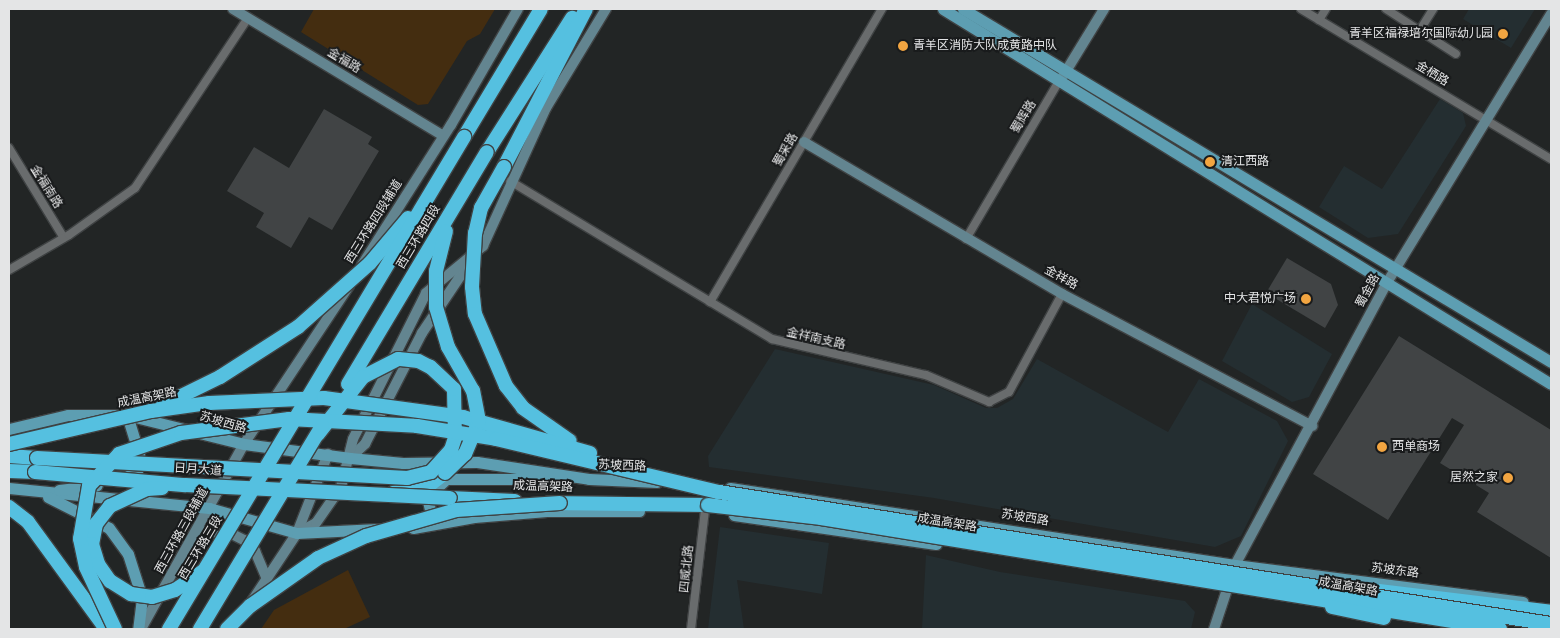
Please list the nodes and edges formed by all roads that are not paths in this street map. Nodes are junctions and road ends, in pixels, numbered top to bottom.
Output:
1 (233, 9) edge
2 (518, 9) edge
3 (541, 9) edge
4 (578, 9) edge
5 (586, 9) edge
6 (606, 9) edge
7 (882, 9) edge
8 (943, 9) edge
9 (963, 9) edge
10 (1104, 9) edge
11 (1301, 9) edge
12 (1326, 9) edge
13 (1386, 9) edge
14 (1433, 9) edge
15 (1551, 14) edge
16 (248, 18) junction
17 (1319, 20) junction
18 (1420, 30) junction
19 (1456, 54) dead end
20 (1066, 70) junction
21 (1059, 81) junction
22 (1486, 120) junction
23 (442, 135) junction
24 (804, 142) junction
25 (9, 148) edge
26 (1551, 159) edge
27 (510, 181) junction
28 (432, 189) junction
29 (451, 214) junction
30 (64, 238) junction
31 (966, 239) junction
32 (477, 252) junction
33 (1396, 268) junction
34 (9, 270) edge
35 (1388, 281) junction
36 (1062, 294) junction
37 (710, 302) junction
38 (1551, 362) edge
39 (1551, 384) edge
40 (150, 411) junction
41 (127, 415) junction
42 (1312, 426) junction
43 (9, 428) edge
44 (318, 434) junction
45 (9, 444) edge
46 (244, 444) junction
47 (588, 452) junction
48 (328, 454) junction
49 (9, 456) edge
50 (350, 458) junction
51 (9, 471) edge
52 (644, 472) junction
53 (589, 479) junction
54 (258, 482) joint
55 (184, 485) junction
56 (9, 488) edge
57 (40, 493) junction
58 (385, 496) junction
59 (560, 503) junction
60 (9, 507) edge
61 (209, 508) junction
62 (704, 510) junction
63 (444, 522) junction
64 (197, 531) junction
65 (297, 533) junction
66 (1235, 565) junction
67 (206, 570) junction
68 (267, 579) junction
69 (1316, 586) junction
70 (1227, 591) junction
71 (1286, 592) junction
72 (1551, 607) edge
73 (1551, 612) edge
74 (1551, 624) edge
75 (106, 629) edge
76 (115, 629) edge
77 (139, 629) edge
78 (169, 629) edge
79 (200, 629) edge
80 (227, 629) edge
81 (233, 629) edge
82 (691, 629) edge
83 (1214, 629) edge
84 (1220, 629) edge
85 (1447, 629) edge
86 (1469, 629) edge
87 (1500, 629) edge

1 - 16 main road, 金福路
2 - 23 main road, 西三环路四段辅道
3 - 28 highway, 西三环路四段, bridge
4 - 29 highway, 西三环路四段, bridge
5 - 47 highway, bridge
6 - 27 main road
7 - 24 street, 蜀采路
8 - 21 main road
9 - 20 main road
10 - 20 main road, 蜀辉路
11 - 17 street, 金栖路
12 - 17 street
13 - 18 street
14 - 18 street
15 - 22 main road, 蜀金路
16 - 23 main road, 金福路
16 - 30 street
17 - 22 street, 金栖路
18 - 19 street
20 - 21 main road, 蜀辉路
20 - 33 main road
21 - 31 street, 蜀辉路
21 - 35 main road
22 - 26 street, 金栖路
22 - 33 main road, 蜀金路
23 - 46 main road, 西三环路四段辅道
24 - 31 main road, 金祥路
24 - 37 street, 蜀采路
25 - 30 street, 金福南路
27 - 32 main road
27 - 37 street, 金祥南支路
28 - 40 highway, bridge
28 - 54 highway, 西三环路四段, bridge
29 - 44 highway, 西三环路四段, bridge
29 - 58 highway, bridge
30 - 34 street
31 - 36 main road, 金祥路
32 - 50 main road
32 - 50 main road
33 - 35 main road, 蜀金路
33 - 38 main road
35 - 39 main road
35 - 42 main road, 蜀金路
36 - 37 street, 金祥南支路
36 - 42 main road, 金祥路
40 - 45 highway, 成温高架路, bridge
40 - 47 highway, 成温高架路, bridge
41 - 43 main road, 苏坡西路
41 - 46 main road, 苏坡西路
41 - 57 main road
42 - 66 main road, 蜀金路
44 - 49 highway, bridge
44 - 79 highway, 西三环路四段, bridge
46 - 48 main road, 苏坡西路
46 - 61 main road, 西三环路三段辅道
47 - 52 highway, 成温高架路, bridge
48 - 50 main road, 苏坡西路
48 - 65 main road
50 - 53 main road, 苏坡西路
50 - 65 main road
51 - 55 highway, 日月大道, bridge
52 - 69 highway, 成温高架路, bridge
52 - 76 highway, bridge
53 - 63 main road
53 - 66 main road, 苏坡西路
54 - 67 highway, 西三环路三段, bridge
55 - 58 highway, 日月大道, bridge
55 - 67 highway, bridge
56 - 57 main road
57 - 61 main road
57 - 77 main road
58 - 59 highway, 成温高架路, bridge
59 - 71 highway, 成温高架路, bridge
59 - 80 highway, bridge
60 - 75 highway
61 - 64 main road, 西三环路三段辅道
61 - 65 main road
62 - 63 main road
62 - 70 main road
62 - 82 street, 四威北路
63 - 65 main road
64 - 68 main road
64 - 77 main road, 西三环路三段辅道
65 - 68 main road
66 - 70 main road, 蜀金路
66 - 72 main road, 苏坡东路
67 - 78 highway, 西三环路三段, bridge
68 - 81 main road
69 - 73 highway, bridge
69 - 74 highway, 成温高架路, bridge
70 - 83 main road
70 - 84 main road
70 - 86 main road
71 - 85 highway, bridge
71 - 87 highway, 成温高架路, bridge

